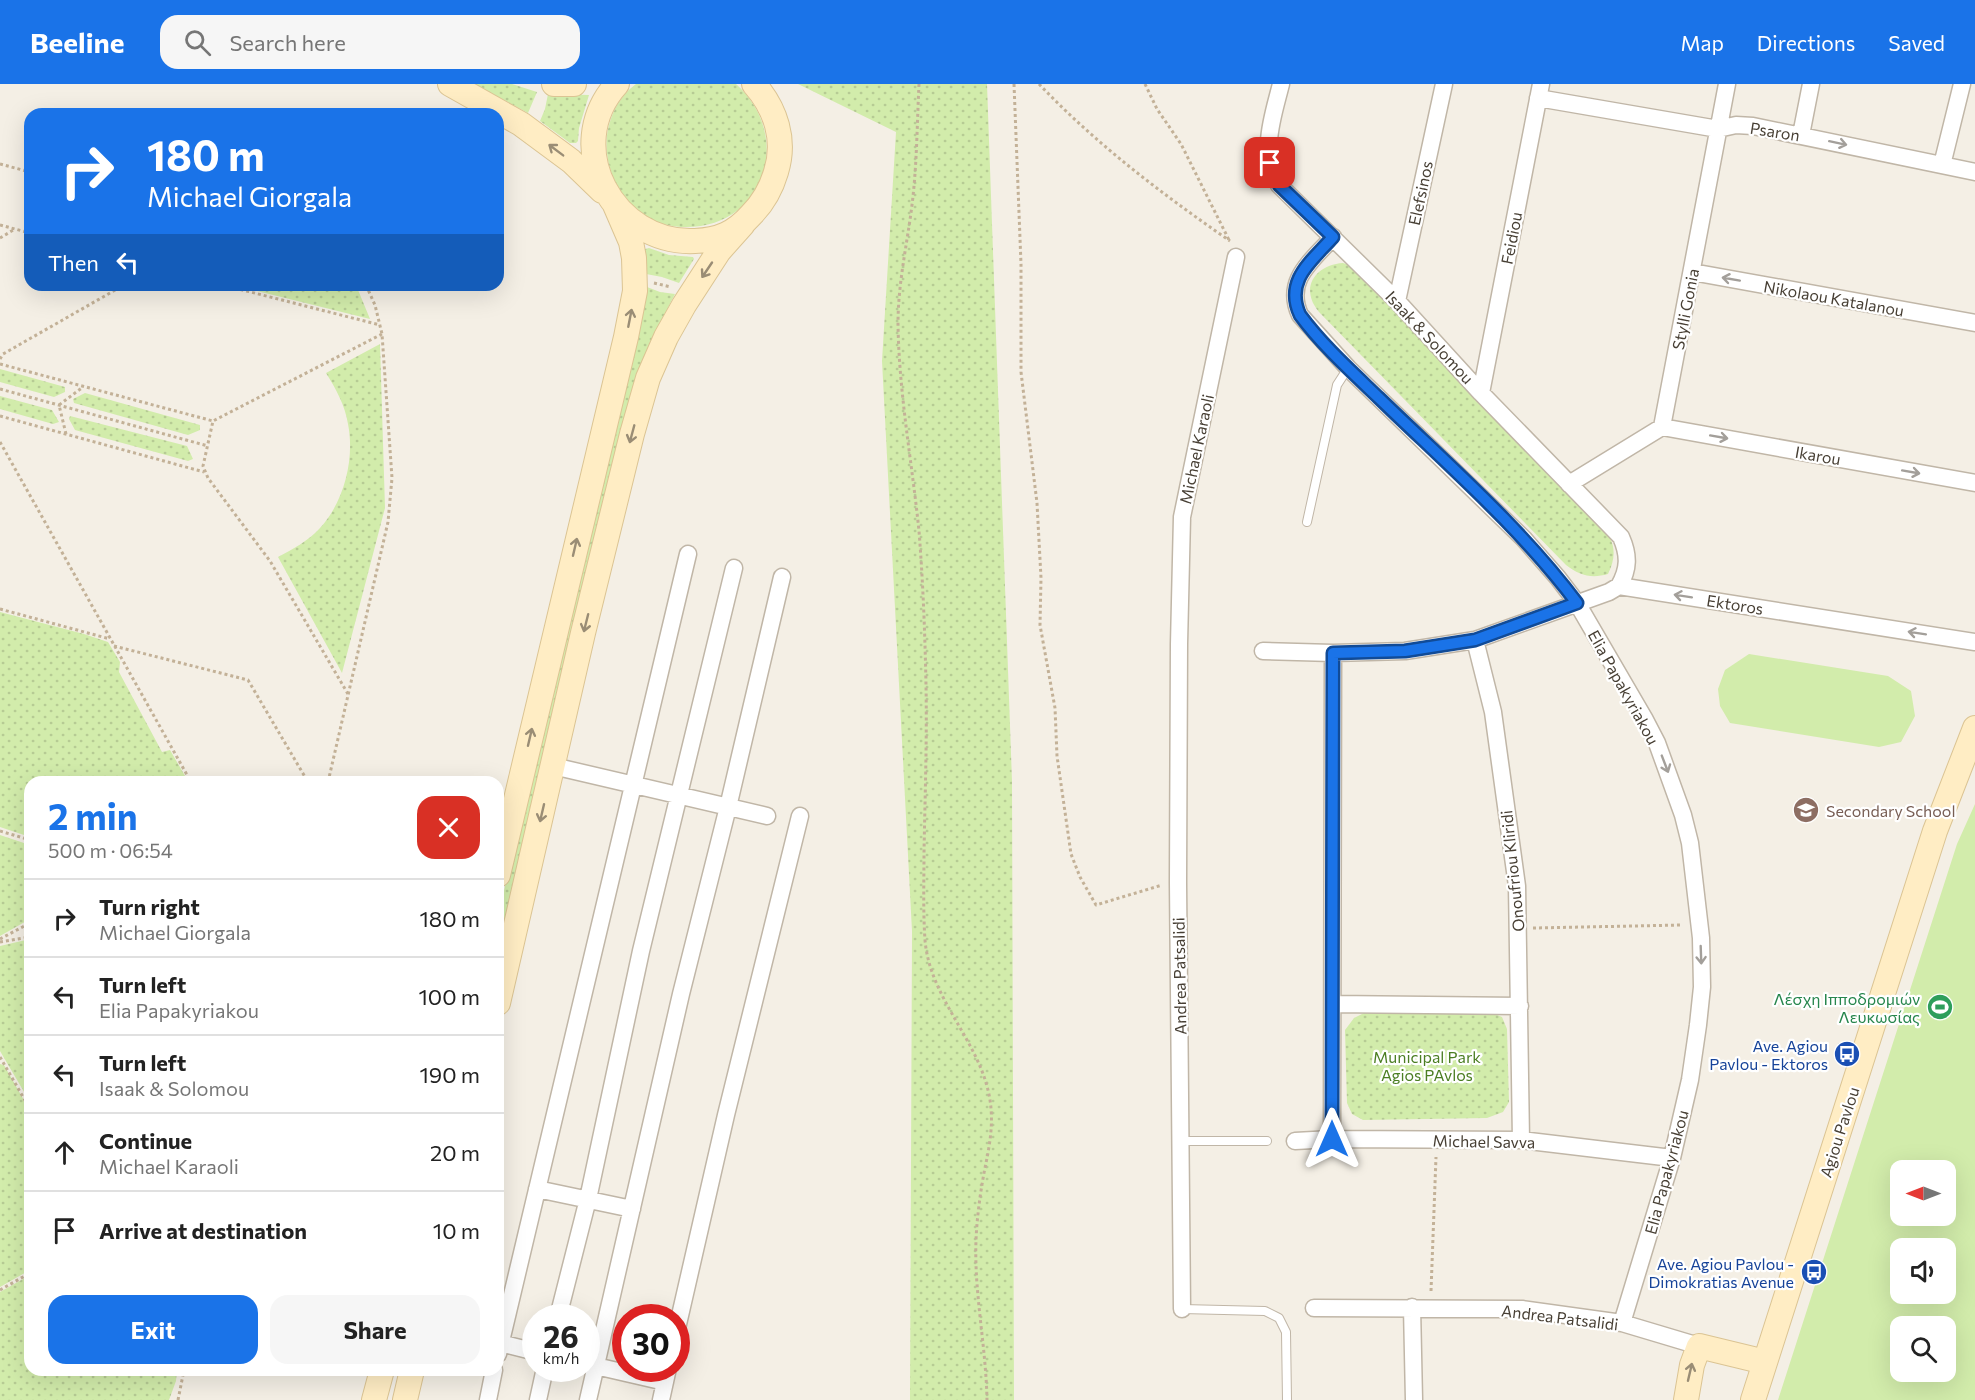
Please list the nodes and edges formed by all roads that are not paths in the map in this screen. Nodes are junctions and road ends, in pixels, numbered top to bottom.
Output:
1 (450, 84) edge
2 (554, 84) edge
3 (574, 84) edge
4 (617, 84) edge
5 (754, 84) edge
6 (1281, 84) edge
7 (1444, 84) edge
8 (1727, 84) edge
9 (1811, 84) edge
10 (1962, 84) edge
11 (1539, 91) edge
12 (492, 108) edge
13 (504, 115) edge
14 (1718, 129) junction
15 (1801, 135) junction
16 (1942, 165) junction
17 (1975, 171) edge
18 (615, 204) junction
19 (743, 224) junction
20 (1333, 237) junction
21 (1233, 249) road end
22 (1692, 272) junction
23 (1397, 302) junction
24 (1975, 323) edge
25 (1348, 368) junction
26 (1481, 393) junction
27 (1662, 427) junction
28 (1975, 483) edge
29 (1569, 484) junction
30 (1307, 522) dead end
31 (688, 554) dead end
32 (734, 568) dead end
33 (782, 577) dead end
34 (1620, 586) junction
35 (1577, 603) junction
36 (1475, 640) junction
37 (1975, 642) edge
38 (1179, 644) joint
39 (1263, 651) dead end
40 (1333, 653) junction
41 (1975, 728) edge
42 (553, 766) junction
43 (634, 785) junction
44 (680, 795) junction
45 (728, 807) junction
46 (767, 816) dead end
47 (800, 816) dead end
48 (504, 850) edge
49 (504, 977) edge
50 (1333, 1004) junction
51 (1520, 1006) junction
52 (1332, 1139) junction
53 (1521, 1140) junction
54 (1182, 1141) junction
55 (1267, 1141) dead end
56 (1296, 1141) dead end
57 (1672, 1158) junction
58 (537, 1189) junction
59 (588, 1199) junction
60 (632, 1209) junction
61 (561, 1304) edge
62 (683, 1304) edge
63 (1412, 1307) junction
64 (1314, 1308) dead end
65 (1182, 1309) joint
66 (1622, 1323) junction
67 (504, 1328) edge
68 (600, 1331) edge
69 (1699, 1346) junction
70 (504, 1349) edge
71 (522, 1351) edge
72 (1765, 1362) junction
73 (380, 1376) edge
74 (411, 1376) edge
75 (494, 1376) edge
76 (542, 1382) edge
77 (590, 1382) edge
78 (665, 1382) edge
79 (374, 1400) edge
80 (405, 1400) edge
81 (488, 1400) edge
82 (538, 1400) edge
83 (588, 1400) edge
84 (661, 1400) edge
85 (1287, 1400) edge
86 (1414, 1400) edge
87 (1686, 1400) edge
88 (1753, 1400) edge

12 -> 1 street
2 - 3 street
4 - 18 street
5 - 19 street
6 - 20 street, Isaak & Solomou
7 - 23 street, Elefsinos
8 - 14 street, Stylli Gonia
9 - 15 street
10 - 16 street
11 - 14 street, Psaron
11 - 26 street, Feidiou
18 -> 13 street
14 - 15 street, Psaron
14 - 22 street, Stylli Gonia
15 -> 16 street, Psaron
16 - 17 street, Psaron
18 - 19 street
48 -> 18 street
19 -> 42 street
20 - 23 street, Isaak & Solomou
20 - 25 street, Elia Papakyriakou
21 - 38 street, Michael Karaoli
24 -> 22 street, Nikolaou Katalanou
22 - 27 street, Stylli Gonia
23 - 26 street, Isaak & Solomou
25 - 30 lane
25 - 35 street, Elia Papakyriakou
26 - 29 street, Isaak & Solomou
27 -> 28 street, Ikarou
27 - 29 street
29 - 34 street
31 - 43 street
32 - 44 street
33 - 45 street
34 - 35 street
37 -> 34 street, Ektoros
35 - 36 street
35 -> 57 street, Elia Papakyriakou
36 - 40 street
36 - 51 street, Onoufriou Kliridi
38 - 54 street, Andrea Patsalidi
39 - 40 street
40 - 50 street
41 - 72 street, Agiou Pavlou
42 - 43 street
42 -> 49 street
43 - 44 street
43 - 58 street
44 - 45 street
44 - 59 street
45 - 46 street
45 - 60 street
47 - 62 street
50 - 51 street
50 - 52 street
51 - 53 street, Onoufriou Kliridi
52 - 53 street, Michael Savva
52 - 56 street, Michael Savva
53 - 57 street, Michael Savva
54 - 55 lane
54 - 65 street, Andrea Patsalidi
57 - 66 street, Elia Papakyriakou
58 - 59 street
58 - 67 street
59 - 60 street
59 - 61 street
60 - 68 street
63 - 64 street, Andrea Patsalidi
63 - 66 street, Andrea Patsalidi
63 - 86 street
65 - 85 lane
66 - 69 street, Andrea Patsalidi
69 - 72 street, Andrea Patsalidi
87 -> 69 street
70 - 71 street
72 - 88 street, Agiou Pavlou
73 - 79 street
74 - 80 street
75 - 81 street
76 - 82 street
77 - 83 street
78 - 84 street

